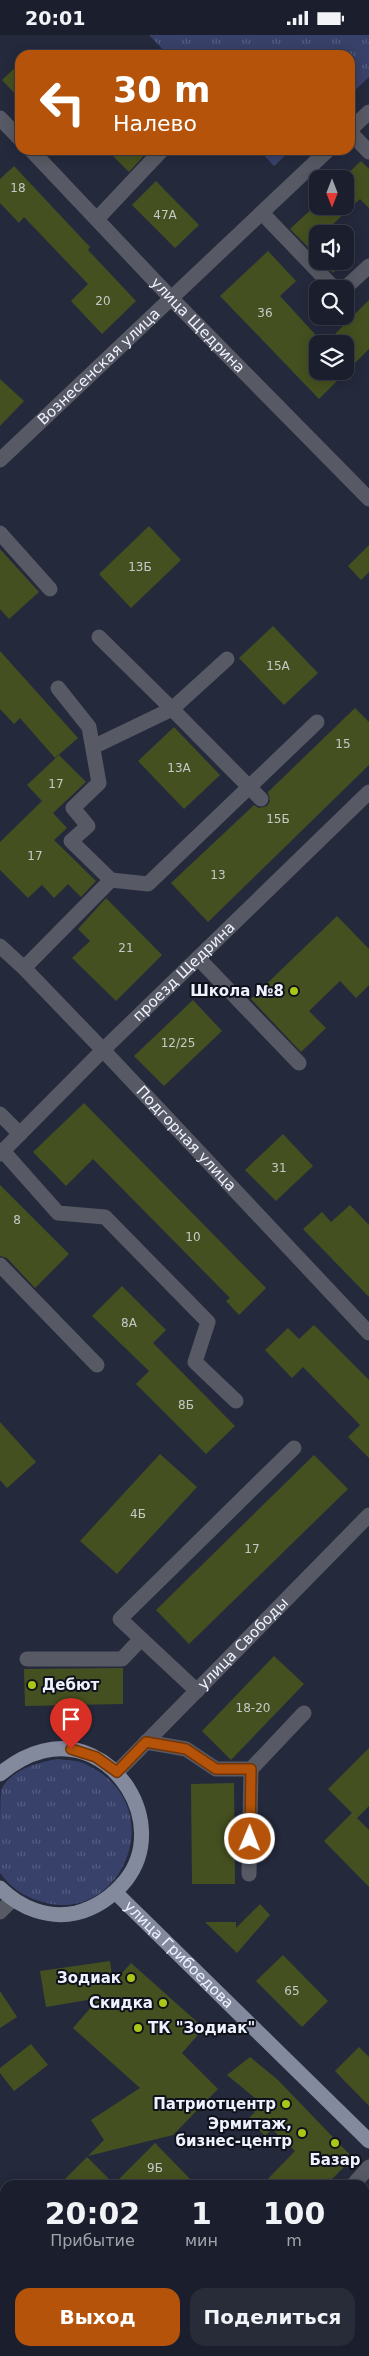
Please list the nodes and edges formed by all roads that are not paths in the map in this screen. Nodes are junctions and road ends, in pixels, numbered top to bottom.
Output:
1 (369, 112) edge
2 (0, 118) edge
3 (355, 126) edge
4 (15, 134) edge
5 (355, 137) edge
6 (369, 152) edge
7 (36, 155) edge
8 (157, 155) edge
9 (323, 155) edge
10 (262, 213) junction
11 (97, 219) junction
12 (369, 266) edge
13 (326, 280) edge
14 (354, 280) edge
15 (171, 298) junction
16 (0, 460) edge
17 (369, 499) edge
18 (0, 533) edge
19 (50, 589) dead end
20 (99, 637) dead end
21 (227, 659) dead end
22 (58, 688) dead end
23 (172, 709) junction
24 (317, 722) dead end
25 (93, 747) junction
26 (250, 787) junction
27 (369, 792) edge
28 (261, 799) dead end
29 (111, 880) junction
30 (0, 947) edge
31 (198, 958) junction
32 (24, 968) junction
33 (103, 1050) junction
34 (299, 1063) dead end
35 (0, 1114) edge
36 (20, 1134) junction
37 (1, 1152) edge
38 (0, 1265) edge
39 (369, 1333) edge
40 (97, 1365) dead end
41 (236, 1401) dead end
42 (294, 1448) dead end
43 (369, 1515) edge
44 (142, 1639) junction
45 (27, 1659) dead end
46 (197, 1691) junction
47 (304, 1713) dead end
48 (146, 1742) junction
49 (251, 1769) junction
50 (117, 1772) junction
51 (0, 1774) edge
52 (249, 1874) dead end
53 (0, 1888) edge
54 (116, 1893) junction
55 (12, 1900) junction
56 (0, 1912) edge
57 (369, 2141) edge
58 (369, 2167) edge
59 (357, 2180) edge

1 - 3 street
2 - 4 street
5 - 6 street
7 - 11 street, улица Щедрина
8 - 11 street
9 - 10 street, Вознесенская улица
10 - 13 street
10 - 15 street, Вознесенская улица
11 - 15 street, улица Щедрина
12 - 14 street
15 - 16 street, Вознесенская улица
15 - 17 street, улица Щедрина
18 - 19 street
20 - 23 street
21 - 23 street
22 - 25 street
23 - 25 street
23 - 26 street
24 - 26 street
25 - 29 street
26 - 28 street
26 - 29 street
27 - 31 street, проезд Щедрина
29 - 32 street
30 - 32 street, Подгорная улица
31 - 33 street, проезд Щедрина
31 - 34 street
32 - 33 street, Подгорная улица
33 - 36 street, проезд Щедрина
33 - 39 street, Подгорная улица
35 - 36 street
36 - 37 street, проезд Щедрина
37 - 41 street
38 - 40 street
42 - 44 street
43 - 46 street, улица Свободы
44 - 45 street
44 - 46 street
46 - 48 street, улица Свободы
47 - 49 street
48 - 49 street
48 - 50 street, улица Свободы
49 - 52 street
50 - 51 main road
50 - 54 main road
53 - 55 main road
54 - 55 main road
54 - 57 main road, улица Грибоедова
55 - 56 street
58 - 59 street

